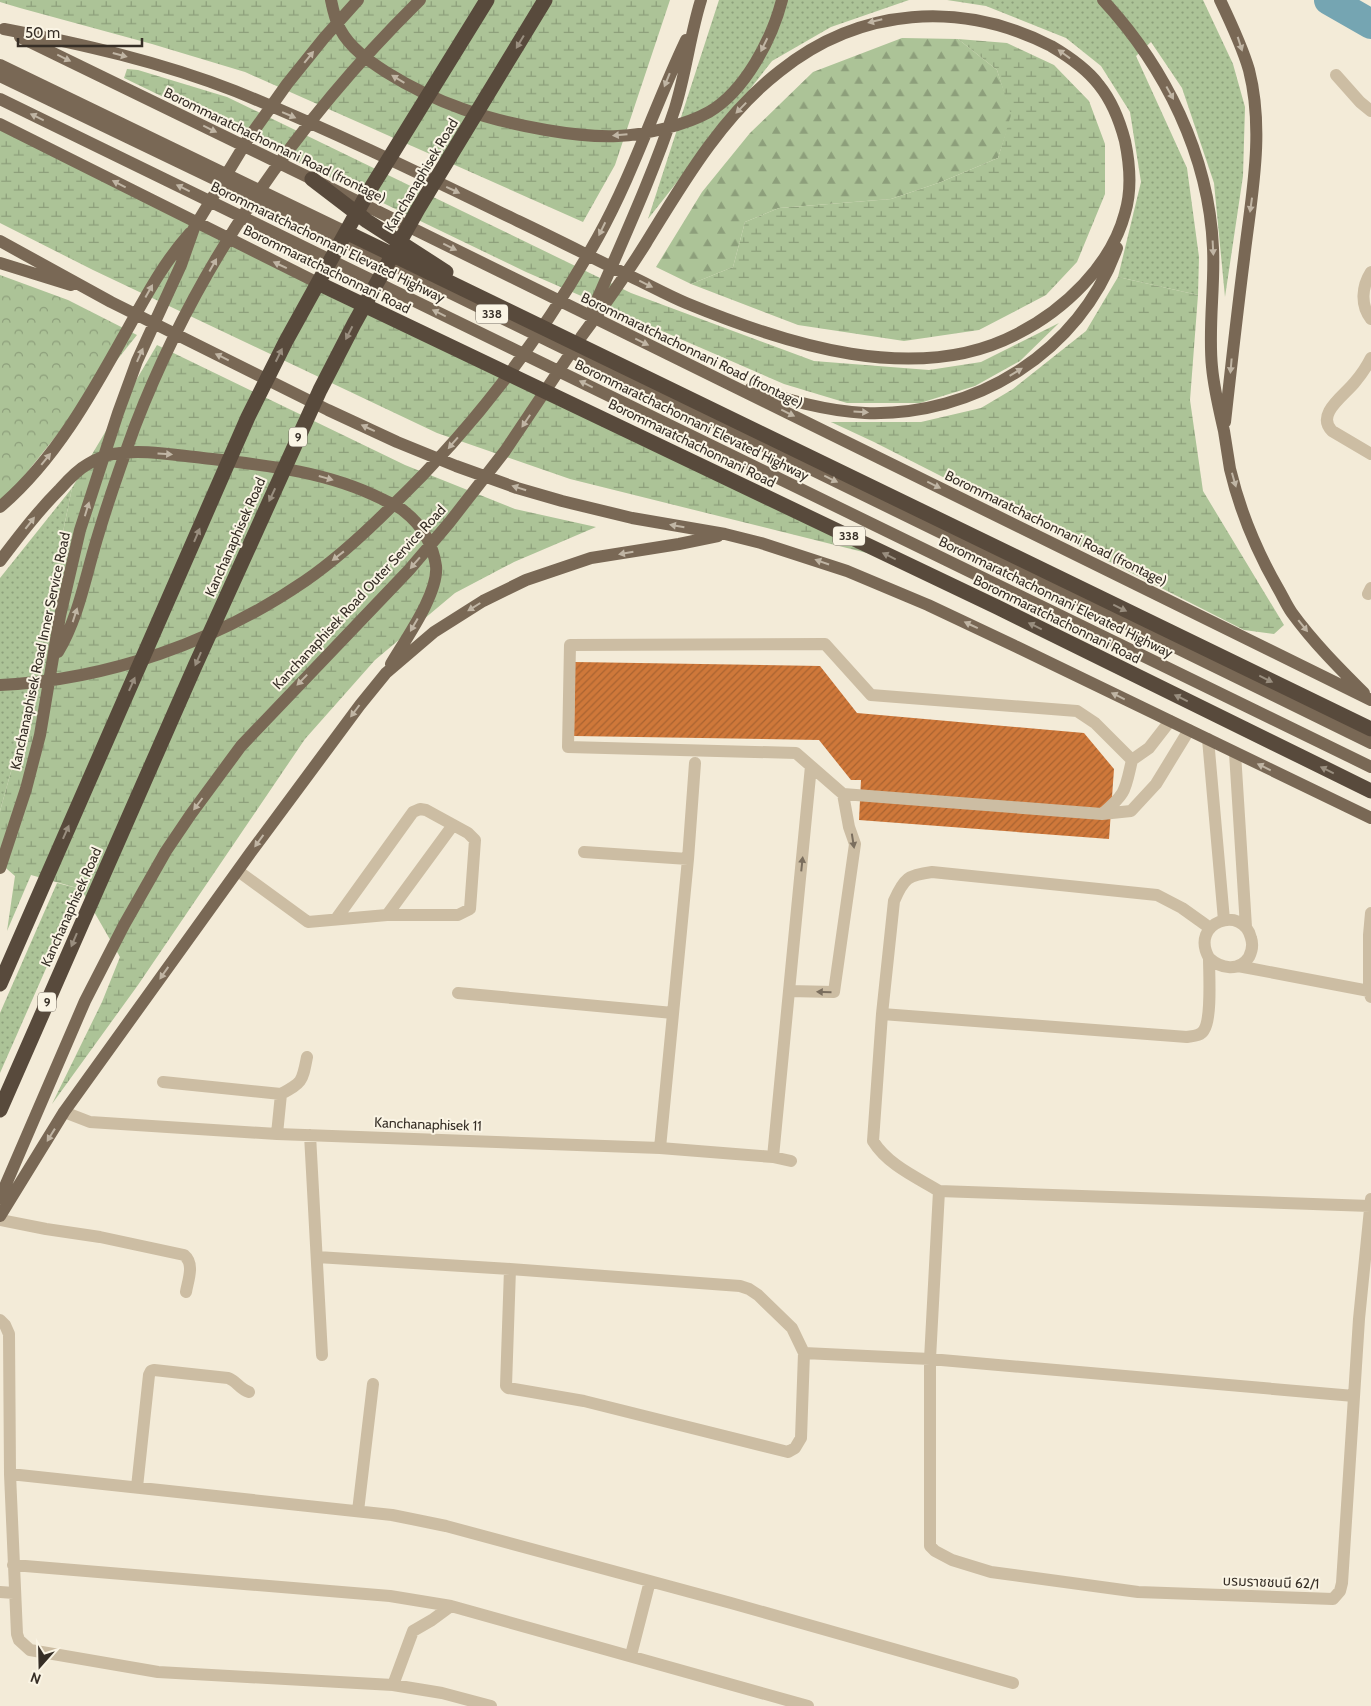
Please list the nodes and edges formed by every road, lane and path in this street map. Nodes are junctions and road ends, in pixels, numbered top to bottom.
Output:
1 (331, 0) edge
2 (358, 0) edge
3 (420, 0) edge
4 (487, 0) edge
5 (545, 0) edge
6 (701, 0) edge
7 (782, 0) edge
8 (1103, 0) edge
9 (1220, 0) edge
10 (695, 20) junction
11 (2, 28) edge
12 (0, 65) edge
13 (1336, 75) dead end
14 (0, 76) edge
15 (0, 99) edge
16 (1371, 111) edge
17 (0, 124) edge
18 (312, 179) junction
19 (1125, 214) junction
20 (194, 228) junction
21 (352, 235) joint
22 (0, 242) edge
23 (0, 264) edge
24 (1371, 272) edge
25 (324, 286) joint
26 (88, 289) junction
27 (492, 302) junction
28 (1371, 318) edge
29 (582, 337) junction
30 (1371, 358) edge
31 (713, 376) junction
32 (1224, 432) junction
33 (1371, 454) edge
34 (0, 507) edge
35 (725, 534) junction
36 (0, 562) edge
37 (54, 659) junction
38 (386, 673) junction
39 (0, 685) edge
40 (1371, 700) edge
41 (1170, 720) junction
42 (1371, 729) edge
43 (1190, 730) junction
44 (1208, 739) junction
45 (1371, 743) edge
46 (1235, 752) junction
47 (1132, 760) junction
48 (695, 763) dead end
49 (811, 766) junction
50 (1371, 767) edge
51 (1371, 791) edge
52 (843, 794) junction
53 (1102, 814) junction
54 (1371, 818) edge
55 (453, 825) junction
56 (584, 852) dead end
57 (688, 859) junction
58 (0, 868) edge
59 (238, 871) junction
60 (1371, 913) edge
61 (387, 915) junction
62 (336, 918) junction
63 (1224, 920) junction
64 (1246, 927) junction
65 (1210, 928) junction
66 (1209, 958) junction
67 (1238, 966) junction
68 (0, 984) edge
69 (789, 991) junction
70 (458, 993) dead end
71 (1370, 994) edge
72 (673, 1013) junction
73 (882, 1014) junction
74 (306, 1057) dead end
75 (163, 1082) dead end
76 (281, 1094) junction
77 (0, 1110) edge
78 (64, 1112) junction
79 (277, 1134) junction
80 (310, 1135) junction
81 (660, 1148) junction
82 (773, 1157) junction
83 (791, 1161) dead end
84 (939, 1191) junction
85 (0, 1198) edge
86 (1371, 1199) edge
87 (1370, 1206) edge
88 (0, 1218) edge
89 (317, 1258) junction
90 (510, 1269) junction
91 (186, 1292) dead end
92 (0, 1320) edge
93 (804, 1353) junction
94 (322, 1355) dead end
95 (930, 1359) junction
96 (373, 1384) dead end
97 (249, 1392) dead end
98 (1354, 1396) junction
99 (5, 1458) edge
100 (10, 1474) junction
101 (137, 1487) junction
102 (358, 1511) junction
103 (13, 1565) junction
104 (650, 1581) junction
105 (0, 1592) edge
106 (14, 1593) junction
107 (451, 1606) junction
108 (631, 1655) junction
109 (1013, 1683) dead end
110 (393, 1685) junction
111 (491, 1706) edge
112 (808, 1706) edge

7 -> 1 main road
20 -> 2 main road, Kanchanaphisek Road Inner Service Road
37 -> 3 main road
68 -> 4 highway
5 -> 77 highway, Kanchanaphisek Road / 9
6 - 10 main road, Kanchanaphisek Road Outer Service Road
8 -> 32 main road
9 -> 32 main road
10 - 29 main road, Kanchanaphisek Road Outer Service Road
10 -> 39 main road
11 -> 18 main road, Borommaratchachonnani Road (frontage)
11 -> 19 main road
12 - 21 main road, 338
13 - 16 street
14 -> 45 main road, Borommaratchachonnani Elevated Highway / 338
50 -> 15 main road, Borommaratchachonnani Elevated Highway / 338
25 -> 17 main road, Borommaratchachonnani Road / 338
18 - 27 highway
18 -> 31 main road, Borommaratchachonnani Road (frontage)
19 -> 29 main road
31 -> 19 main road
34 -> 20 main road
37 -> 20 main road, Kanchanaphisek Road Inner Service Road
21 - 27 highway, 338
22 - 26 main road, 338
23 - 26 main road
24 - 28 street
51 -> 25 highway, Borommaratchachonnani Road / 338
35 -> 26 main road, 338
27 -> 42 highway, 338
29 -> 85 main road, Kanchanaphisek Road Outer Service Road
30 - 33 street
31 -> 40 main road, Borommaratchachonnani Road (frontage)
32 -> 40 main road
35 -> 38 main road
41 -> 35 main road, 338
36 -> 38 main road
37 - 58 main road, Kanchanaphisek Road Inner Service Road
38 -> 59 main road
41 - 43 main road, 338
41 - 47 street
43 - 44 main road, 338
43 - 53 street
44 - 46 main road, 338
44 - 63 street
54 -> 46 main road, 338
46 - 64 street
47 - 49 street
47 - 53 street
48 - 57 street
49 - 52 street
69 -> 49 street
52 - 53 street
52 -> 69 street
55 - 61 street
55 - 61 street
55 - 62 street
56 - 57 street
57 - 72 street
59 - 62 street
59 -> 78 main road
60 - 71 street
61 - 62 street
63 - 64 street
63 - 65 street
64 - 67 street
65 - 66 street
65 - 73 street
66 - 67 street
66 - 73 street
67 - 71 street
69 - 82 street
70 - 72 street
72 - 81 street
73 - 84 street
74 - 76 street
75 - 76 street
76 - 79 street
78 - 79 street, Kanchanaphisek 11
78 -> 88 main road
79 - 80 street, Kanchanaphisek 11
80 - 81 street, Kanchanaphisek 11
80 - 89 street
81 - 82 street, Kanchanaphisek 11
82 - 83 street, Kanchanaphisek 11
84 - 87 street
84 - 95 street
86 - 87 street, บรมราชชนนี 62/1
87 - 98 street, บรมราชชนนี 62/1
88 - 91 street
89 - 90 street
89 - 94 street
90 - 93 street
90 - 93 street
92 - 99 street
93 - 95 street
95 - 98 street
95 - 98 street, บรมราชชนนี 62/1
96 - 102 street
97 - 101 street
99 - 100 street
100 - 101 street
100 - 103 street
101 - 102 street
102 - 104 street
103 - 106 street
103 - 107 street
104 - 108 street
104 - 109 street
105 - 106 street
106 - 110 street
107 - 108 street
107 - 110 street
108 - 112 street
110 - 111 street

